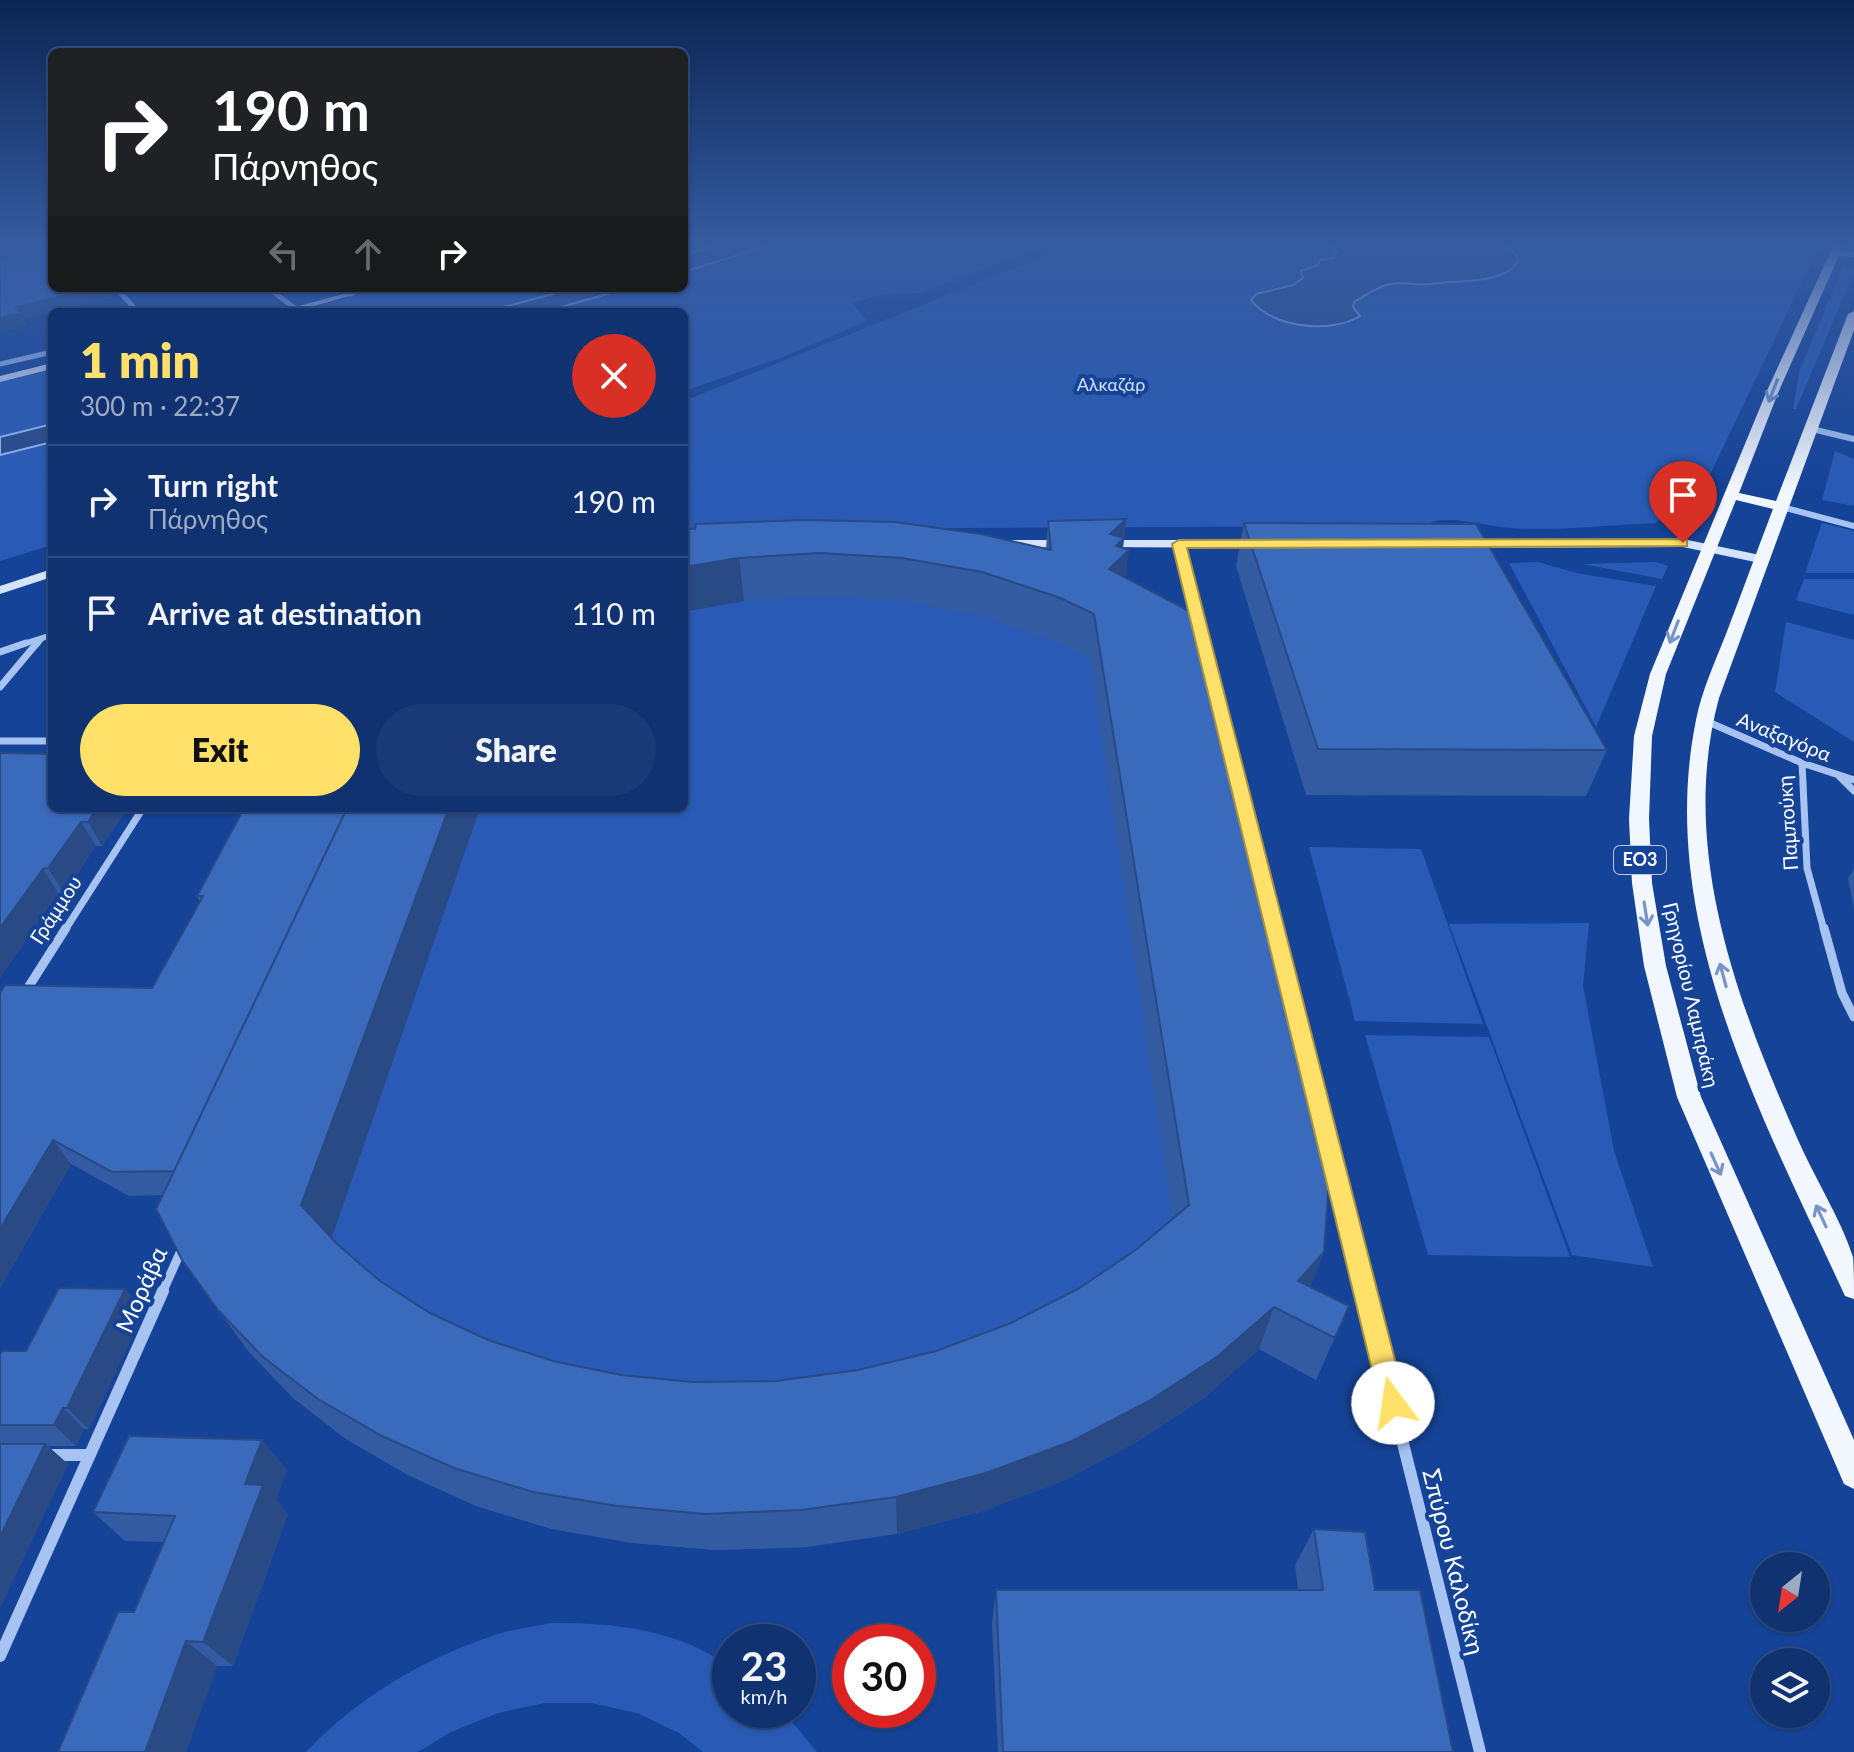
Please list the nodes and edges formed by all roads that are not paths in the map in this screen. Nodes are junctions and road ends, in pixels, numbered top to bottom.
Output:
1 (1803, 326) edge
2 (1850, 326) edge
3 (48, 353) edge
4 (0, 364) edge
5 (48, 367) edge
6 (0, 379) edge
7 (1812, 429) junction
8 (1854, 439) edge
9 (1731, 495) junction
10 (1782, 507) junction
11 (1854, 526) edge
12 (987, 544) edge
13 (1179, 544) junction
14 (1274, 544) edge
15 (1458, 544) edge
16 (1708, 546) junction
17 (1760, 559) junction
18 (48, 574) edge
19 (0, 590) edge
20 (48, 636) edge
21 (41, 639) junction
22 (0, 652) edge
23 (0, 687) edge
24 (1704, 721) junction
25 (0, 741) edge
26 (48, 741) edge
27 (1802, 763) junction
28 (1838, 776) junction
29 (1854, 780) edge
30 (1854, 791) edge
31 (140, 812) edge
32 (17, 1005) edge
33 (1854, 1017) edge
34 (186, 1240) edge
35 (1854, 1287) edge
36 (30, 1455) edge
37 (90, 1455) junction
38 (1854, 1474) edge
39 (0, 1656) edge
40 (1480, 1752) edge

1 -> 9 main road, Γρηγορίου Λαμπράκη / ΕΟ3
2 - 7 main road, Γρηγορίου Λαμπράκη
3 - 4 street
5 - 6 street
7 - 8 street
7 - 10 main road, Γρηγορίου Λαμπράκη
9 - 10 main road
9 - 16 main road, Γρηγορίου Λαμπράκη / ΕΟ3
10 - 11 street
10 - 17 main road, Γρηγορίου Λαμπράκη
12 - 13 street
13 - 14 street
13 - 40 street, Σπύρου Καλοδίκη
15 - 16 street
16 - 17 street
16 -> 38 main road, Γρηγορίου Λαμπράκη / ΕΟ3
17 - 24 main road, Γρηγορίου Λαμπράκη
18 - 19 street
20 - 21 street
21 - 22 street
21 - 23 street
24 - 27 street, Αναξαγόρα
35 -> 24 main road, Γρηγορίου Λαμπράκη
25 - 26 street
27 - 28 street, Αναξαγόρα
27 - 33 street, Παμπούκη
28 - 29 street, Αναξαγόρα
28 - 30 street
31 - 32 street, Γράμμου
34 - 37 street, Μοράβα
36 - 37 street
37 - 39 street, Μοράβα

